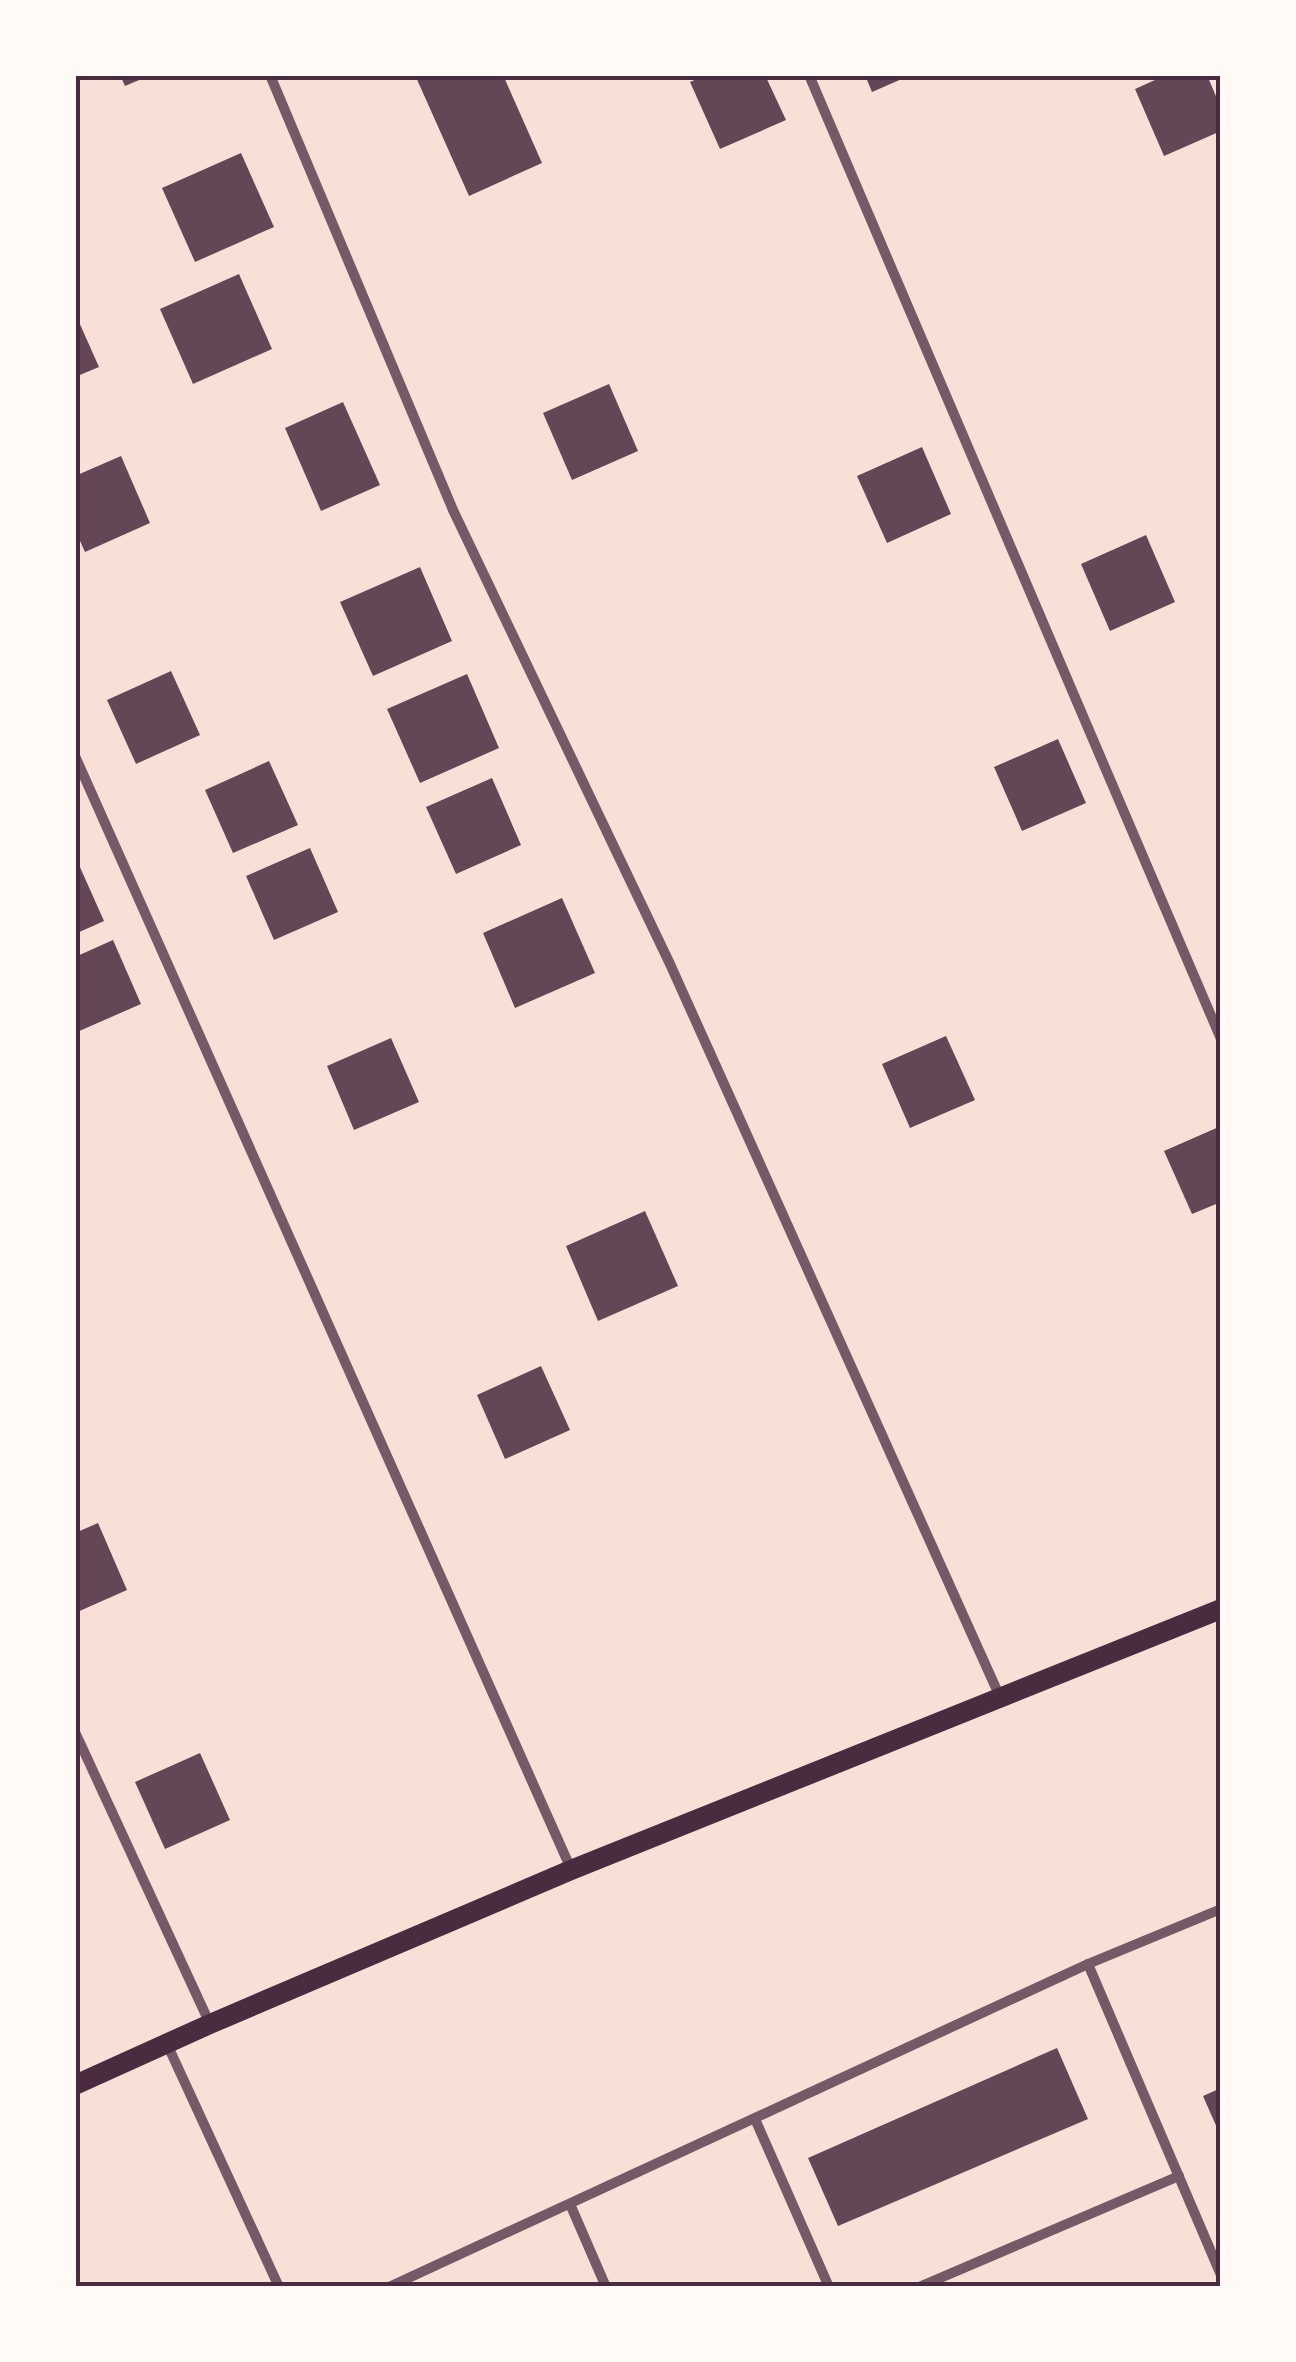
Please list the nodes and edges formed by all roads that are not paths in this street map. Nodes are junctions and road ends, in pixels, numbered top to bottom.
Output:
1 (270, 75) edge
2 (808, 75) edge
3 (75, 756) edge
4 (1221, 1039) edge
5 (1221, 1609) edge
6 (1001, 1699) junction
7 (75, 1732) edge
8 (571, 1870) junction
9 (1221, 1910) edge
10 (1088, 1964) junction
11 (210, 2024) junction
12 (167, 2044) junction
13 (75, 2085) edge
14 (754, 2119) junction
15 (1179, 2176) junction
16 (570, 2204) junction
17 (1221, 2274) edge
18 (279, 2287) edge
19 (389, 2287) edge
20 (606, 2287) edge
21 (828, 2287) edge
22 (920, 2287) edge

1 - 6 street
2 - 4 street
3 - 8 street
5 - 6 main road
6 - 8 main road
7 - 11 street
8 - 11 main road
9 - 10 street
10 - 14 street
10 - 15 street
11 - 12 main road
12 - 13 main road
12 - 18 street
14 - 16 street
14 - 21 street
15 - 17 street
15 - 22 street
16 - 19 street
16 - 20 street

